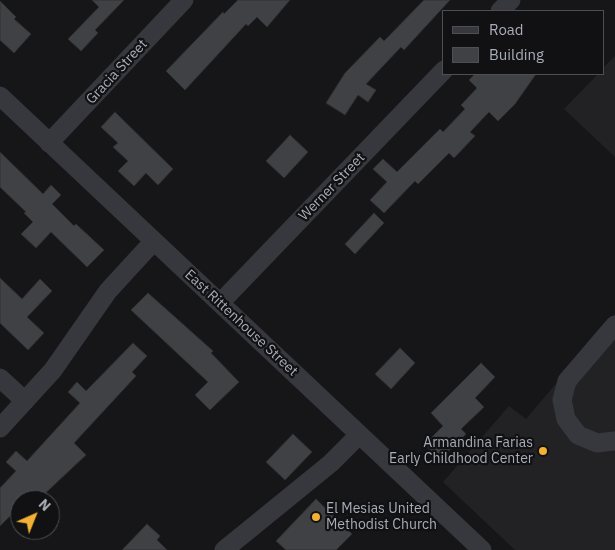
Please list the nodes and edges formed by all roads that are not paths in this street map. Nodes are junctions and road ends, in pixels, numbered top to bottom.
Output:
1 (184, 0) edge
2 (511, 0) edge
3 (501, 10) edge
4 (442, 72) edge
5 (0, 96) edge
6 (49, 143) junction
7 (153, 242) junction
8 (220, 303) junction
9 (615, 326) edge
10 (0, 378) edge
11 (25, 401) junction
12 (0, 428) edge
13 (359, 434) junction
14 (615, 441) edge
15 (224, 550) edge
16 (482, 550) edge

1 - 6 street, Gracia Street
2 - 3 street
4 - 8 street, Werner Street
5 - 6 street, East Rittenhouse Street
6 - 7 street, East Rittenhouse Street
7 - 8 street, East Rittenhouse Street
7 - 11 street
8 - 13 street, East Rittenhouse Street
9 - 14 street
10 - 11 street
11 - 12 street
13 - 15 street
13 - 16 street, East Rittenhouse Street

